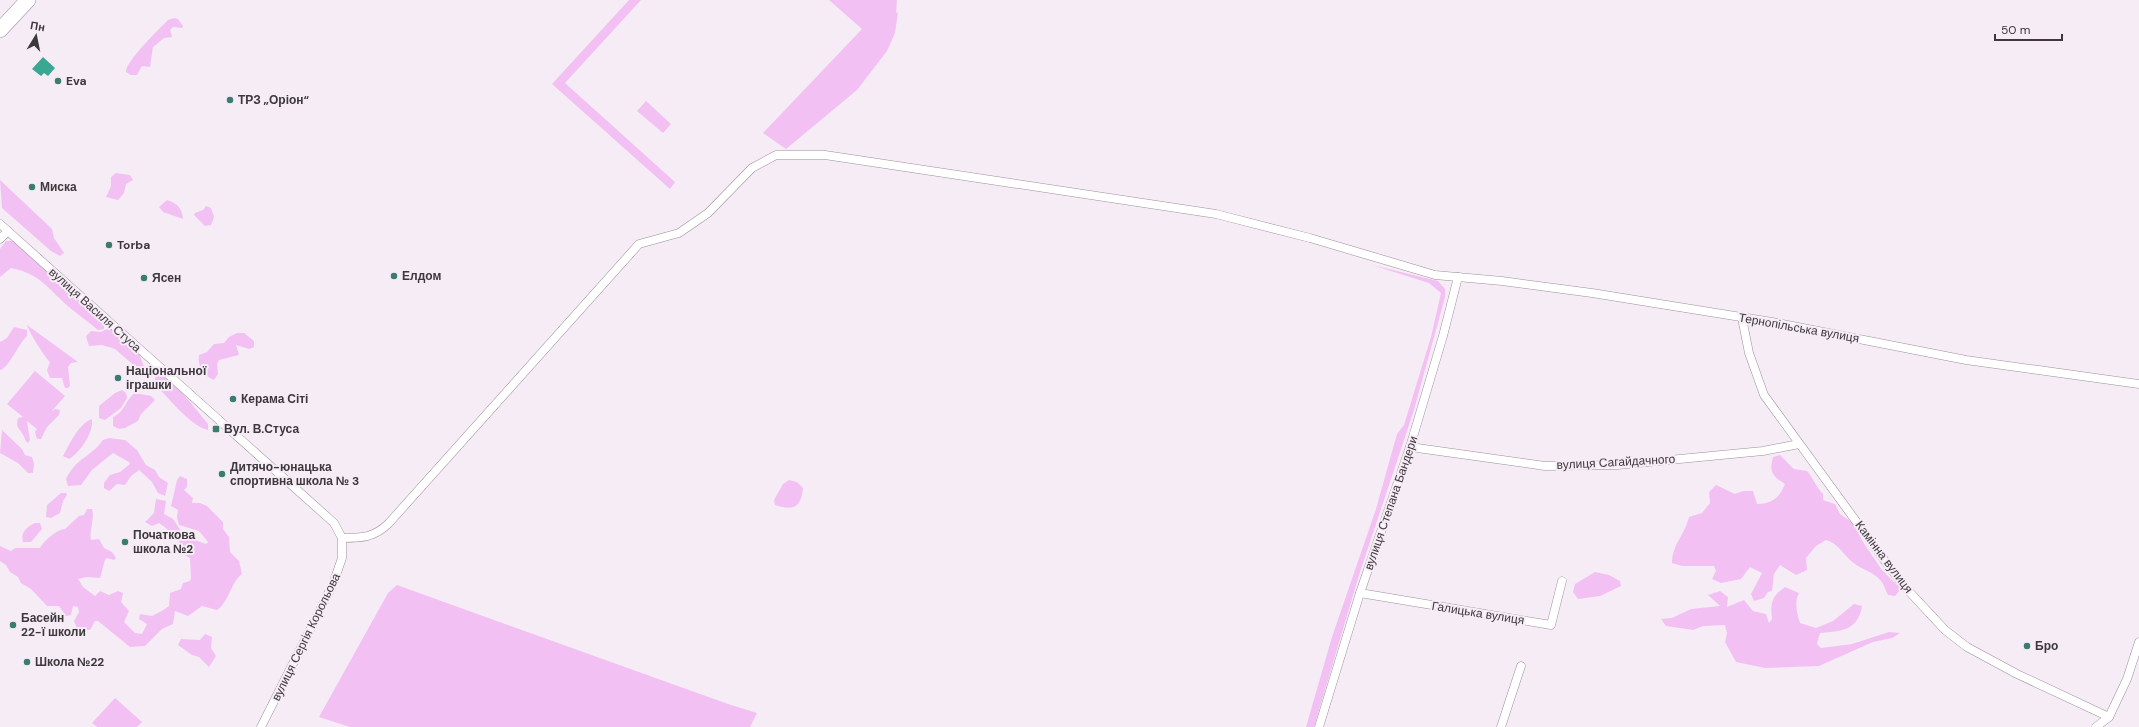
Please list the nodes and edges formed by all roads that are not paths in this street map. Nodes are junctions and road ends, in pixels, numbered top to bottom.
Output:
1 (28, 0) edge
2 (0, 30) edge
3 (0, 224) edge
4 (8, 231) junction
5 (0, 239) edge
6 (1458, 277) junction
7 (1742, 318) junction
8 (2139, 384) edge
9 (1799, 444) junction
10 (1410, 447) junction
11 (334, 523) joint
12 (342, 538) junction
13 (1562, 581) dead end
14 (1360, 594) junction
15 (2139, 642) edge
16 (1521, 666) dead end
17 (2109, 718) junction
18 (261, 727) edge
19 (1319, 727) edge
20 (1501, 727) edge
21 (2096, 727) edge

1 - 2 highway
3 - 4 street, вулиця Василя Стуса
4 - 5 street
4 - 11 street, вулиця Василя Стуса
6 - 7 street, Тернопільська вулиця
6 - 10 street, вулиця Степана Бандери
6 - 12 street, Тернопільська вулиця
7 - 8 street, Тернопільська вулиця
7 - 9 street, Камінна вулиця
9 - 10 street, вулиця Сагайдачного
9 - 17 street, Камінна вулиця
10 - 14 street, вулиця Степана Бандери
11 - 12 street, вулиця Сергія Корольова
12 - 18 street, вулиця Сергія Корольова
13 - 14 street, Галицька вулиця
14 - 19 street, вулиця Степана Бандери
15 - 17 street
16 - 20 street
17 - 21 street

